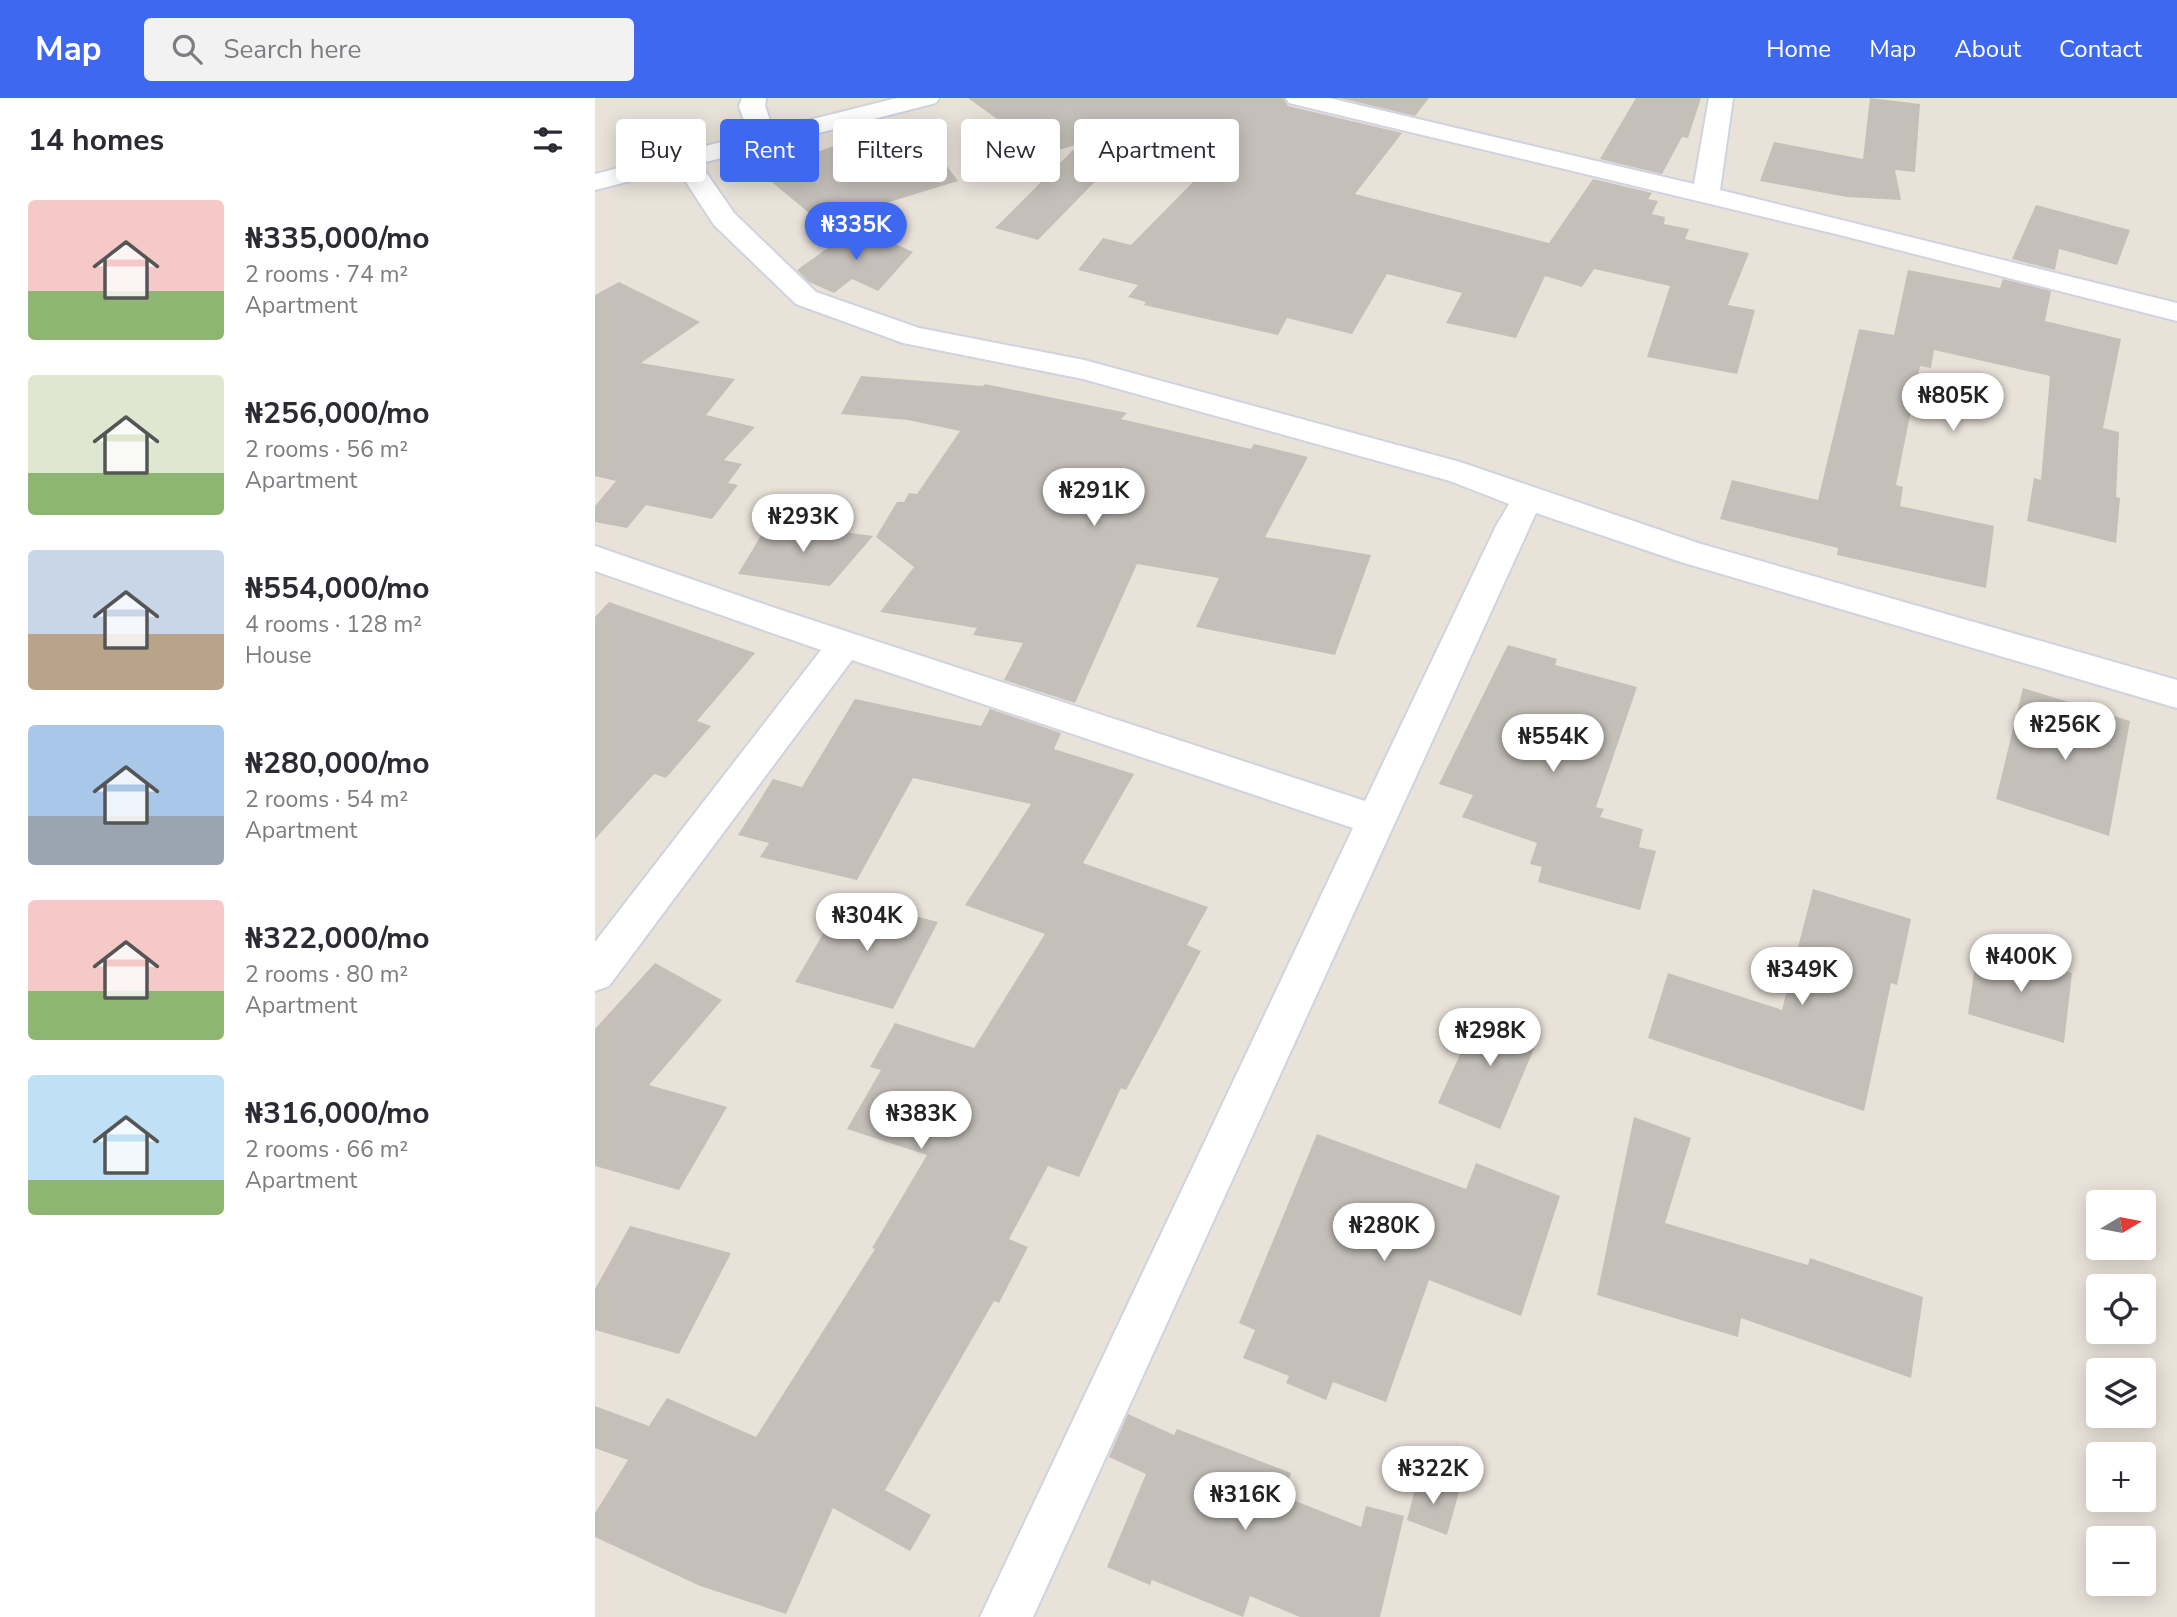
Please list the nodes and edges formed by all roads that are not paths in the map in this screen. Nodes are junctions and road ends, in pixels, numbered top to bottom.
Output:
1 (754, 98) edge
2 (927, 98) edge
3 (1298, 98) edge
4 (1721, 98) edge
5 (756, 119) edge
6 (819, 125) edge
7 (616, 179) edge
8 (698, 182) edge
9 (595, 183) edge
10 (1706, 195) junction
11 (2177, 312) edge
12 (1528, 499) junction
13 (595, 558) edge
14 (845, 644) junction
15 (2177, 694) edge
16 (1376, 820) junction
17 (595, 973) edge
18 (1006, 1617) edge

1 - 5 street
2 - 6 street
3 - 10 street
4 - 10 street
7 - 9 street
8 - 12 street
10 - 11 street
12 - 15 street
12 - 16 street
13 - 14 street
14 - 16 street
14 - 17 street
16 - 18 street

